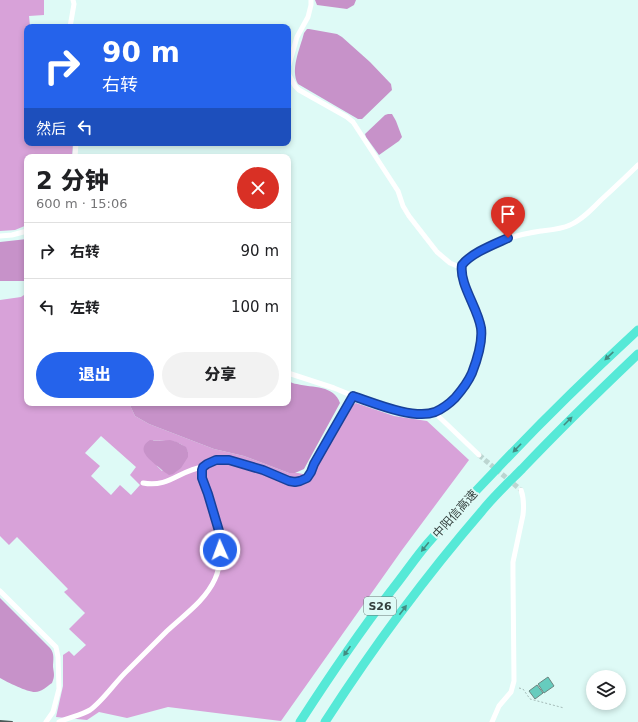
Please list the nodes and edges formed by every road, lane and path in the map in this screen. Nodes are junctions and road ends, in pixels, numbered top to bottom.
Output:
1 (73, 0) edge
2 (311, 0) edge
3 (71, 24) edge
4 (291, 58) edge
5 (291, 80) edge
6 (638, 165) edge
7 (24, 233) edge
8 (0, 236) edge
9 (462, 268) junction
10 (638, 330) edge
11 (638, 354) edge
12 (291, 374) edge
13 (353, 396) junction
14 (434, 412) junction
15 (479, 455) tunnel mouth
16 (203, 467) junction
17 (142, 483) dead end
18 (521, 490) tunnel mouth
19 (0, 591) edge
20 (513, 686) junction
21 (564, 708) dead end
22 (46, 722) edge
23 (59, 722) edge
24 (300, 722) edge
25 (325, 722) edge
26 (492, 722) edge

1 - 3 street
2 - 4 street
5 - 9 street
6 - 9 street
7 - 8 street
9 - 14 street
10 -> 24 highway, 中阳信高速 / S26
25 -> 11 highway, 中阳信高速 / S26
12 - 13 street
13 - 14 street
13 - 16 street
14 - 15 street
16 - 17 street
16 - 23 street
18 - 20 street
19 - 22 street
20 - 21 path
20 - 26 street

